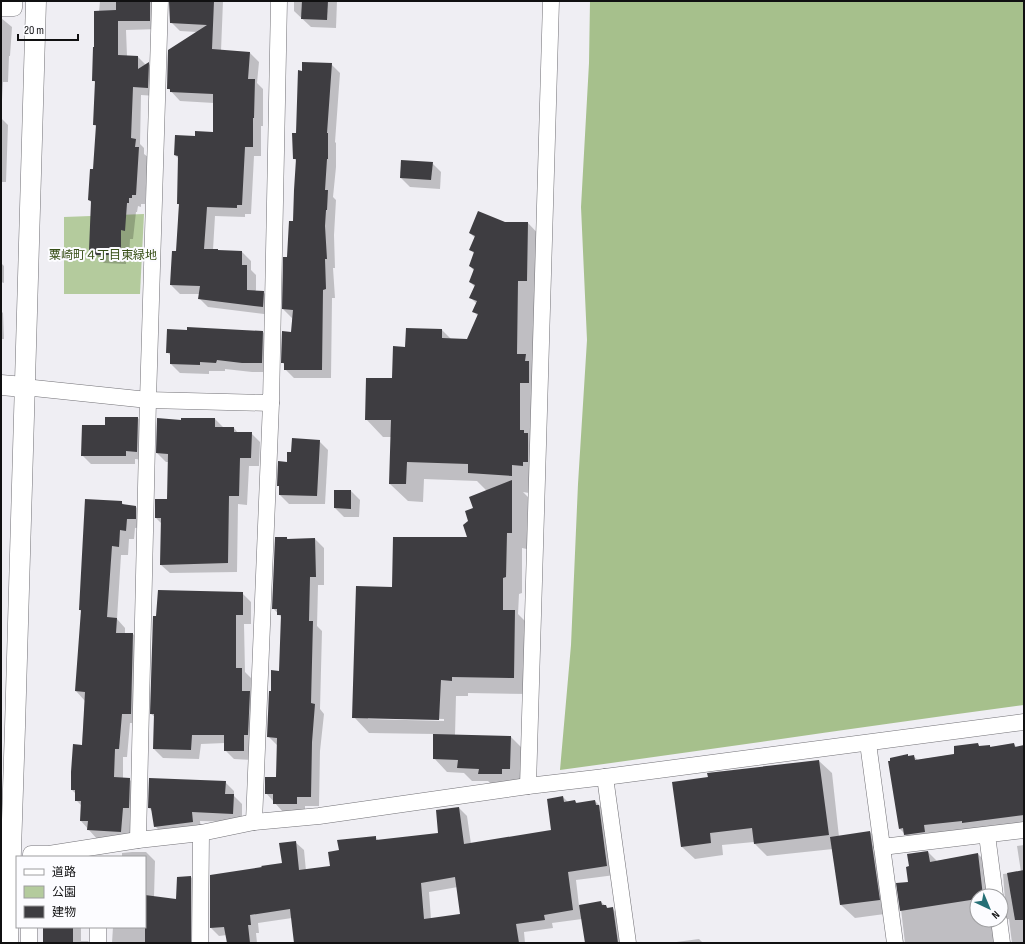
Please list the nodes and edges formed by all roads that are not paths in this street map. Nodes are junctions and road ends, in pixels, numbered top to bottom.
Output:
1 (14, 1) edge
2 (36, 1) edge
3 (160, 1) edge
4 (279, 1) edge
5 (551, 1) edge
6 (1, 8) edge
7 (1, 385) edge
8 (24, 387) junction
9 (148, 400) junction
10 (271, 403) junction
11 (1024, 722) edge
12 (868, 743) junction
13 (605, 777) junction
14 (528, 786) junction
15 (254, 822) junction
16 (1024, 830) edge
17 (201, 833) junction
18 (987, 835) junction
19 (138, 840) junction
20 (882, 847) junction
21 (99, 852) edge
22 (31, 856) edge
23 (994, 888) edge
24 (29, 928) edge
25 (98, 928) edge
26 (999, 928) edge
27 (8, 943) edge
28 (29, 943) edge
29 (98, 943) edge
30 (200, 943) edge
31 (628, 943) edge
32 (895, 943) edge
33 (1002, 943) edge

1 - 6 street
2 - 8 street
3 - 9 street
4 - 10 street
5 - 14 street
7 - 8 street
8 - 9 street
8 - 27 street
9 - 10 street
9 - 19 street
10 - 15 street
11 - 12 street
12 - 13 street
12 - 20 street
13 - 14 street
13 - 31 street
14 - 15 street
15 - 17 street
16 - 18 street
17 - 19 street
17 - 30 street
18 - 20 street
18 - 23 street
19 - 21 street
20 - 32 street
21 - 22 street
24 - 28 street
25 - 29 street
26 - 33 street

